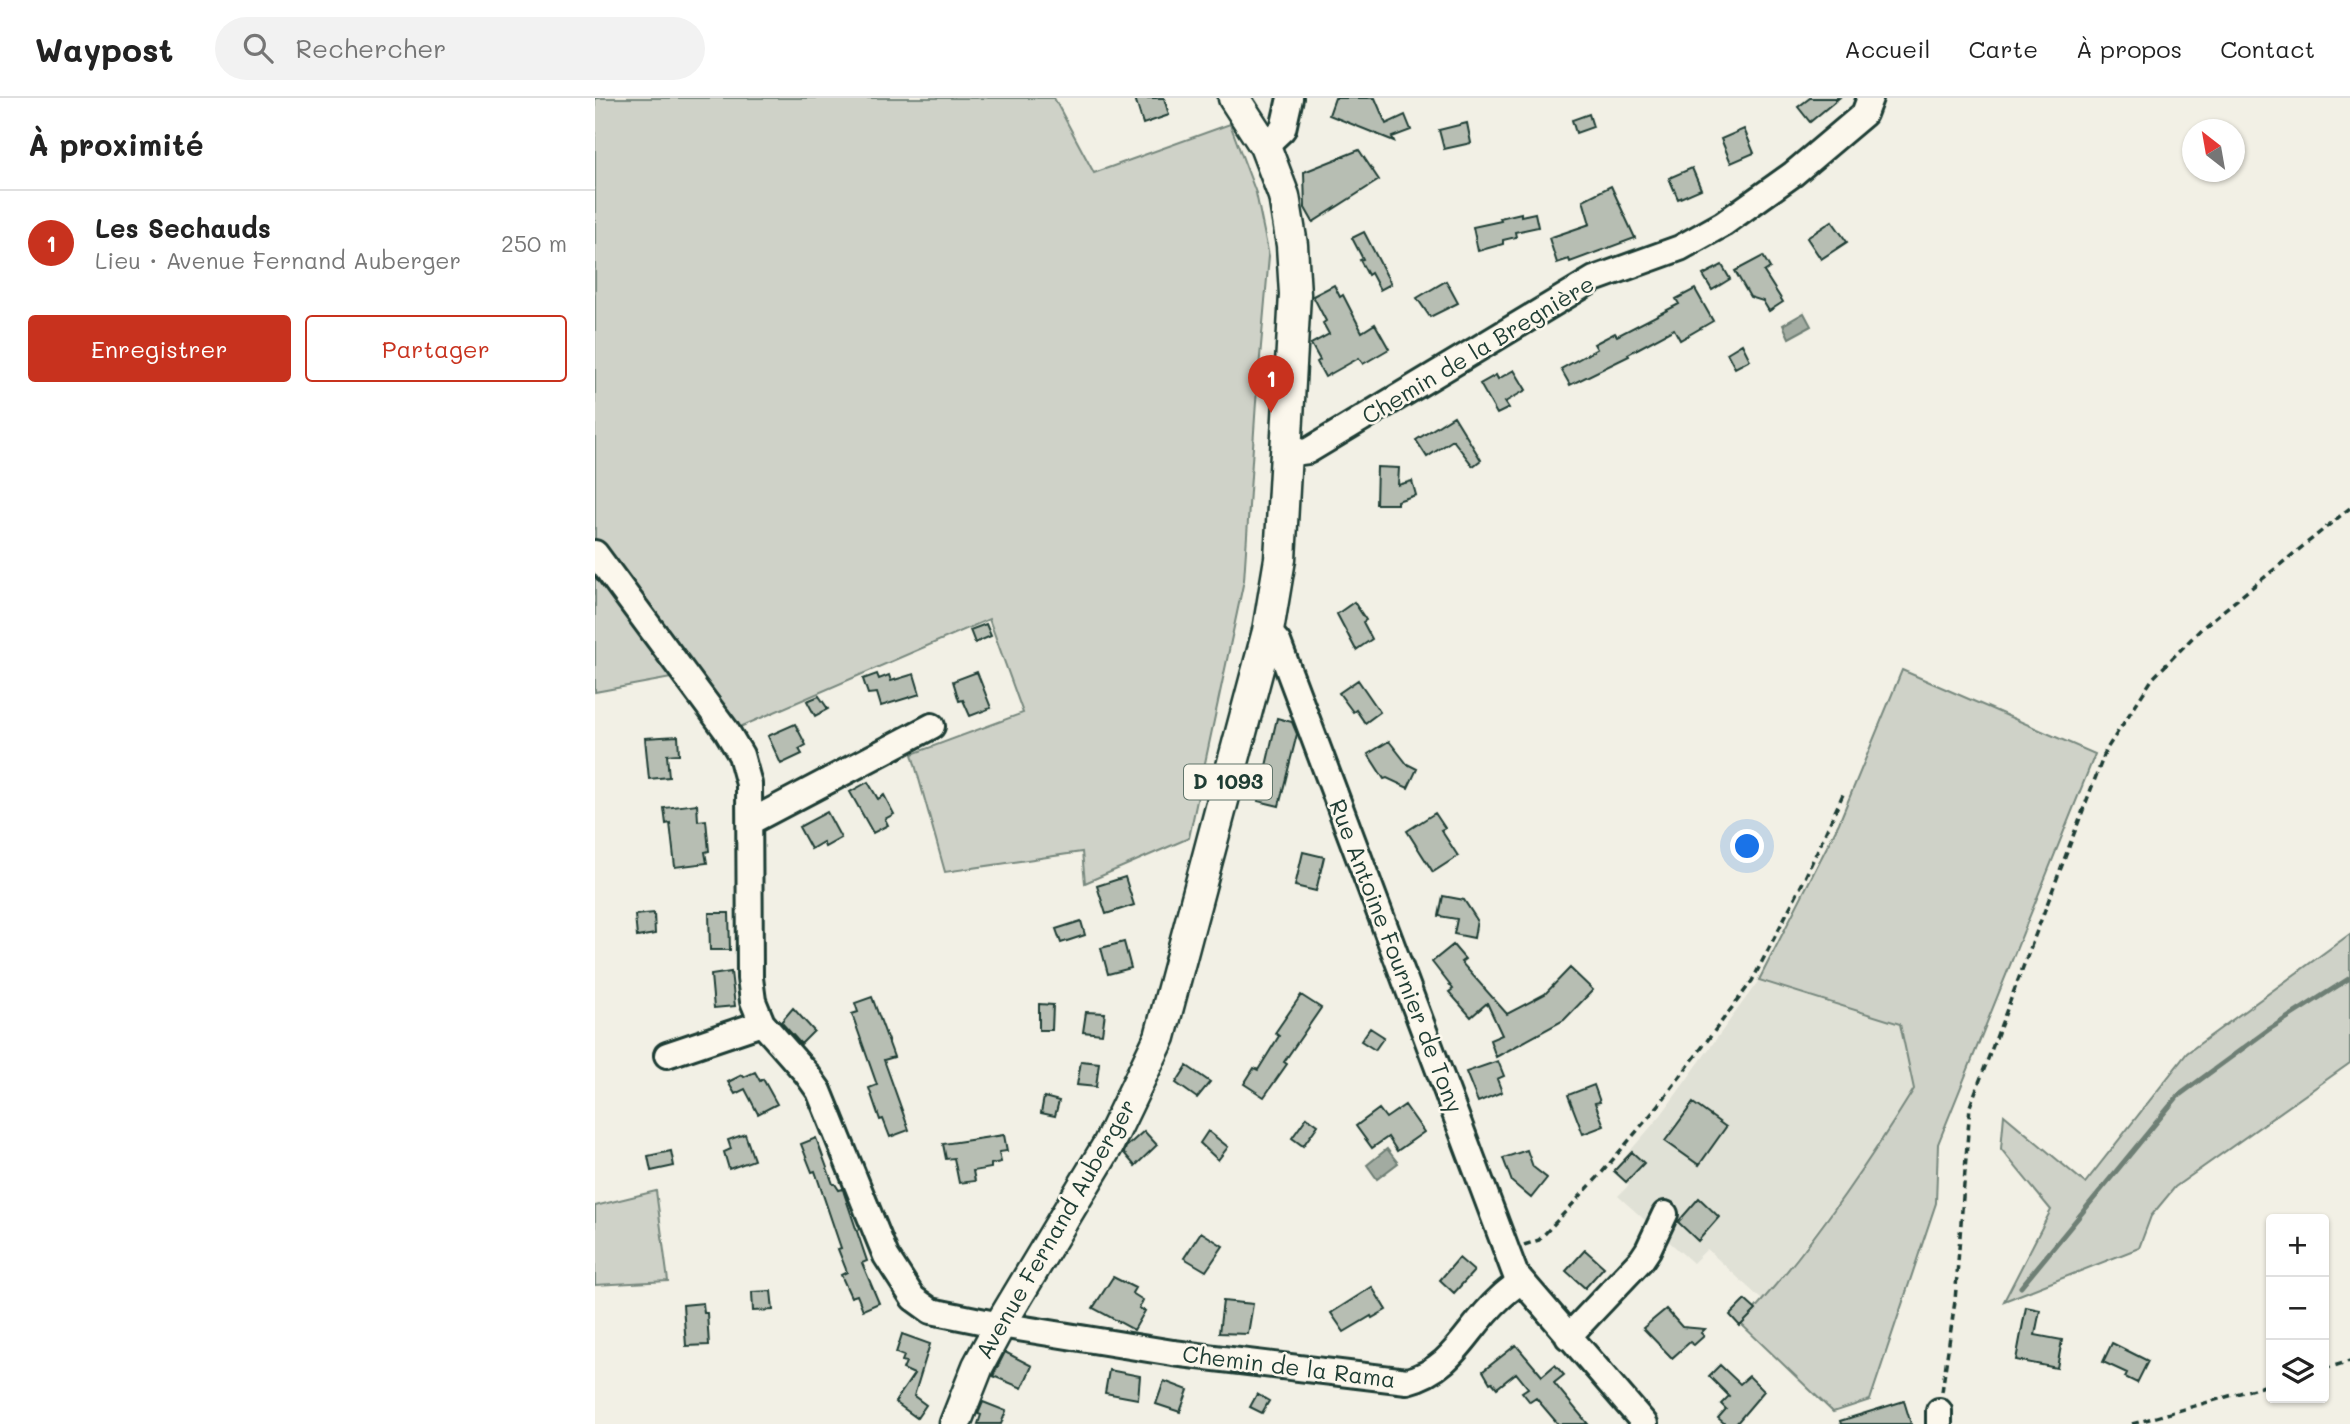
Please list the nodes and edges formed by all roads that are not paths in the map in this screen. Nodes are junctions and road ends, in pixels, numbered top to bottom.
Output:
1 (1234, 98) edge
2 (1290, 98) edge
3 (1867, 106) edge
4 (1265, 146) junction
5 (1286, 454) junction
6 (595, 553) edge
7 (1268, 631) junction
8 (932, 726) dead end
9 (750, 822) junction
10 (762, 1023) junction
11 (667, 1055) dead end
12 (1665, 1214) dead end
13 (1520, 1282) junction
14 (1000, 1325) junction
15 (1569, 1337) junction
16 (955, 1424) edge
17 (1645, 1424) edge

1 - 4 main road, Avenue Fernand Auberger / D 1093
2 - 4 street
3 - 5 street, Chemin de la Bregnière
4 - 5 main road, Avenue Fernand Auberger / D 1093
5 - 7 main road, Avenue Fernand Auberger / D 1093
6 - 9 street
7 - 13 street, Rue Antoine Fournier de Tony
7 - 14 main road, Avenue Fernand Auberger / D 1093
8 - 9 street
9 - 10 street
10 - 11 street
10 - 14 street, Chemin de la Rama
12 - 15 street
13 - 14 street, Chemin de la Rama
13 - 15 street
14 - 16 main road, Avenue Fernand Auberger / D 1093
15 - 17 street

